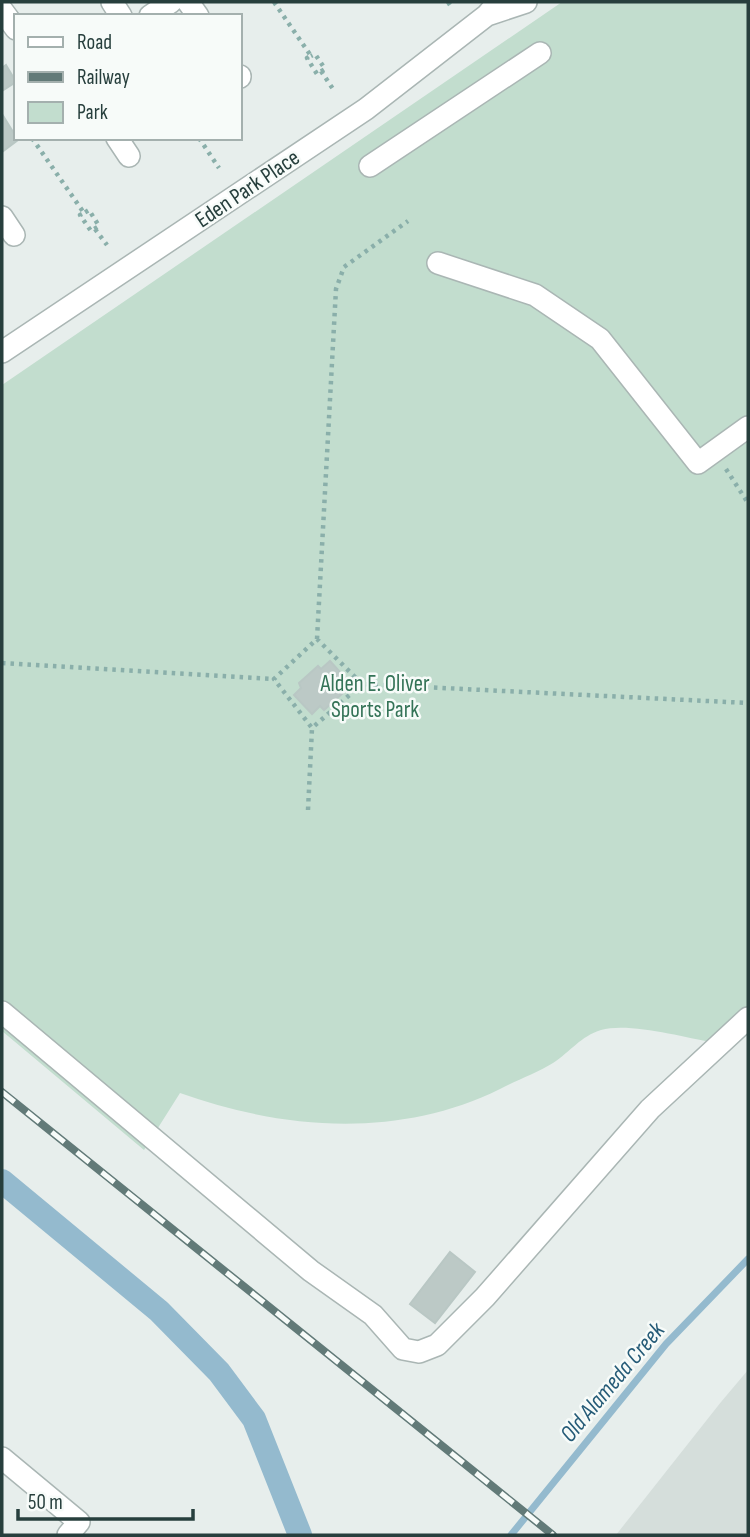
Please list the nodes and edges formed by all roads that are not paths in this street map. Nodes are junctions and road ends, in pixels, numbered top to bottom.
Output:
1 (170, 2) edge
2 (526, 2) edge
3 (492, 9) edge
4 (153, 14) edge
5 (540, 52) dead end
6 (370, 166) dead end
7 (438, 263) dead end
8 (2, 352) edge
9 (748, 427) edge
10 (2, 1012) edge
11 (748, 1018) edge
12 (2, 1458) edge
13 (68, 1535) edge

1 - 4 street
2 - 3 street, Eden Park Place
3 - 8 street, Eden Park Place
5 - 6 street
7 - 9 street
10 - 11 street
12 - 13 street

